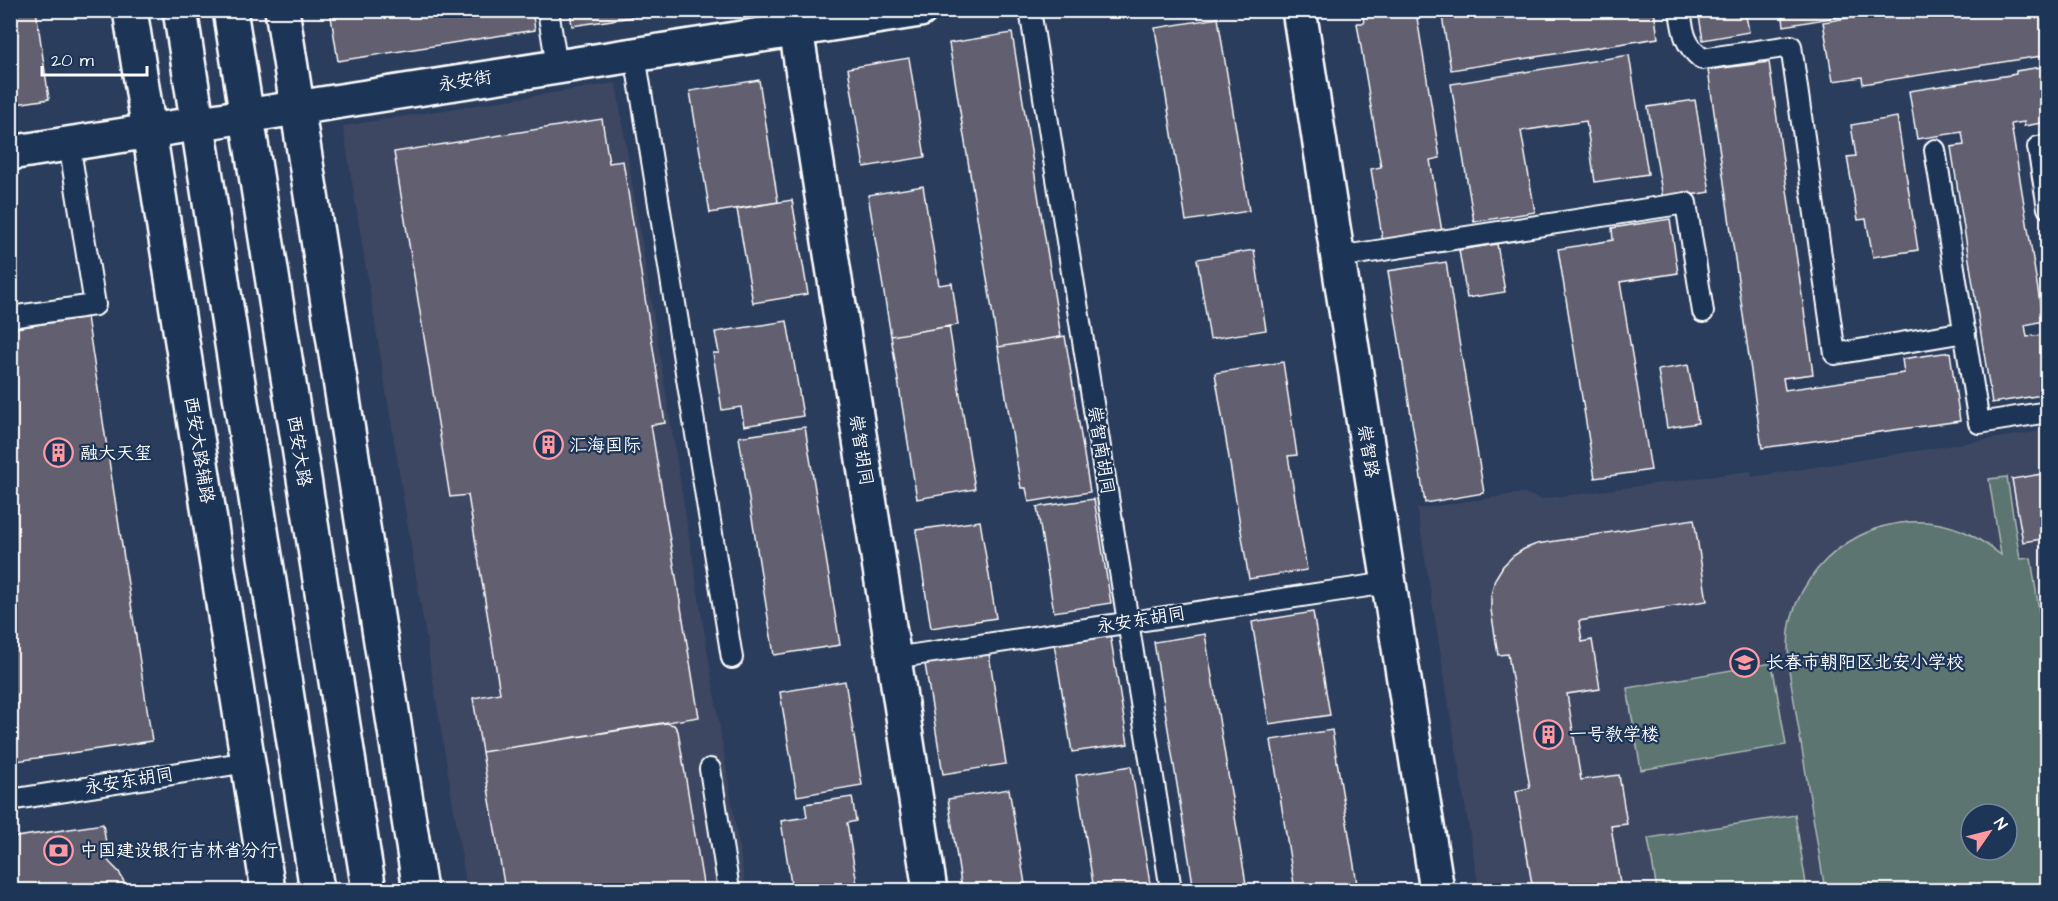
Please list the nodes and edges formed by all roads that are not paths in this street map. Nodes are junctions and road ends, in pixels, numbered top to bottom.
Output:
1 (130, 10) edge
2 (180, 10) edge
3 (230, 10) edge
4 (282, 10) edge
5 (548, 10) edge
6 (920, 10) edge
7 (1030, 10) edge
8 (1299, 10) edge
9 (1680, 10) edge
10 (794, 20) edge
11 (635, 55) junction
12 (558, 67) junction
13 (297, 108) junction
14 (246, 116) junction
15 (198, 123) junction
16 (149, 131) junction
17 (69, 143) junction
18 (2048, 146) edge
19 (1935, 150) dead end
20 (10, 153) edge
21 (2048, 208) edge
22 (1338, 257) junction
23 (1703, 312) dead end
24 (10, 317) edge
25 (1965, 332) junction
26 (2048, 412) edge
27 (1389, 583) junction
28 (1128, 622) junction
29 (732, 658) dead end
30 (894, 658) junction
31 (248, 762) junction
32 (710, 769) dead end
33 (10, 800) edge
34 (268, 891) edge
35 (317, 891) edge
36 (369, 891) edge
37 (420, 891) edge
38 (729, 891) edge
39 (930, 891) edge
40 (1172, 891) edge
41 (1437, 891) edge

1 - 16 street, 西安大路辅路
2 - 15 street
3 - 14 street, 西安大路
4 - 13 street
5 - 12 lane
6 - 10 street, 永安街
7 - 28 lane, 崇智南胡同
8 - 22 street, 崇智路
9 - 25 lane
10 - 11 street, 永安街
10 - 30 street, 崇智胡同
11 - 12 street, 永安街
11 - 29 lane
12 - 13 street, 永安街
13 - 14 street, 永安街
13 - 37 street
14 - 15 street, 永安街
14 - 36 street, 西安大路
15 - 16 street, 永安街
15 - 35 street
16 - 17 street, 永安街
16 - 31 street, 西安大路辅路
17 - 20 street, 永安街
17 - 24 lane
18 - 21 lane
19 - 25 lane
22 - 23 lane
22 - 27 street, 崇智路
25 - 26 lane
27 - 28 lane, 永安东胡同
27 - 41 street, 崇智路
28 - 30 lane, 永安东胡同
28 - 40 lane, 崇智南胡同
30 - 39 street, 崇智胡同
31 - 33 lane, 永安东胡同
31 - 34 street, 西安大路辅路
32 - 38 lane

